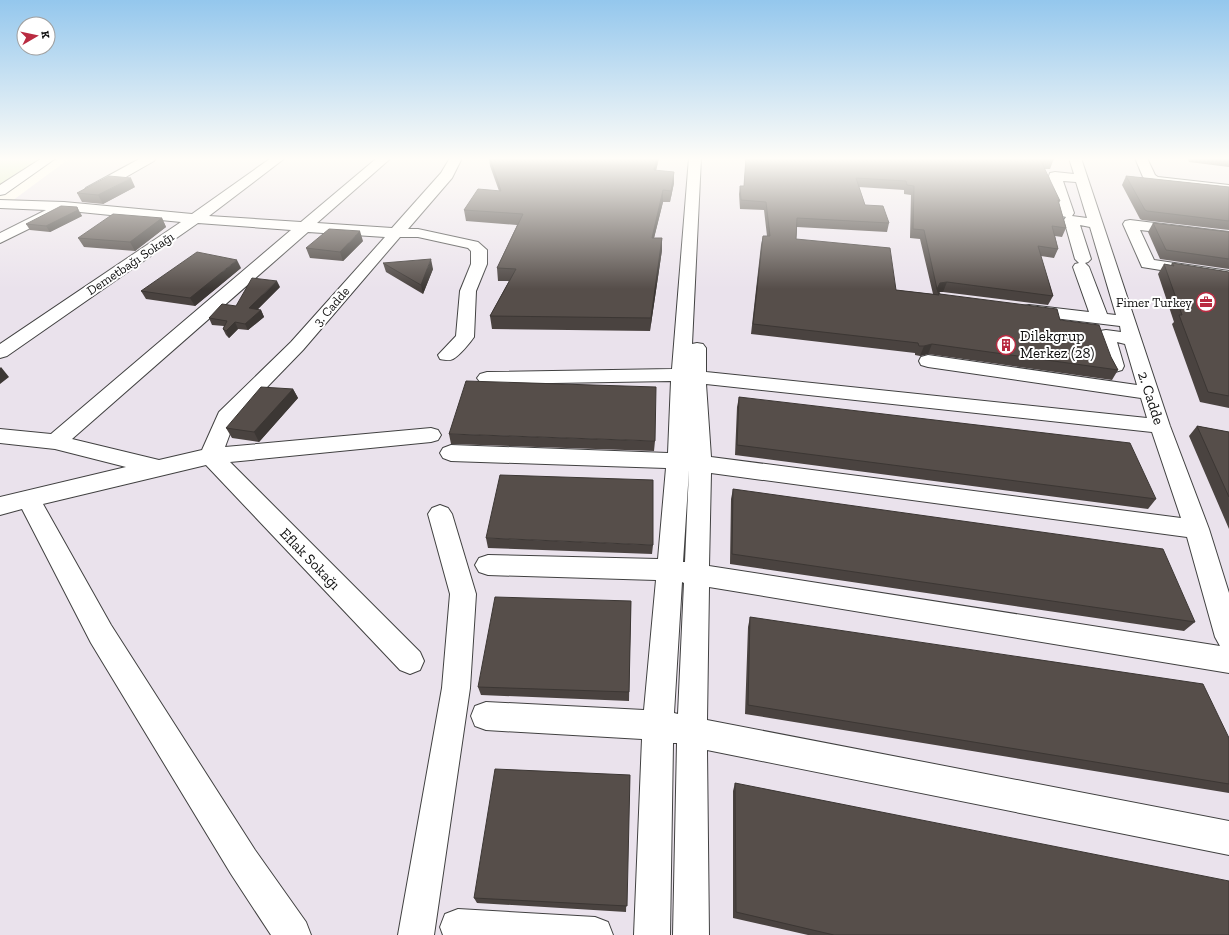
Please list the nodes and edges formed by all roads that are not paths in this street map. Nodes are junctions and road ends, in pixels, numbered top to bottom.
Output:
1 (72, 202) edge
2 (218, 202) edge
3 (334, 202) edge
4 (424, 202) edge
5 (694, 202) edge
6 (704, 202) edge
7 (1063, 202) edge
8 (1088, 202) edge
9 (0, 204) edge
10 (64, 206) junction
11 (1067, 213) dead end
12 (194, 219) junction
13 (1095, 223) junction
14 (304, 227) junction
15 (396, 233) junction
16 (1229, 236) edge
17 (0, 240) edge
18 (1229, 276) edge
19 (1013, 308) edge
20 (1100, 319) junction
21 (1130, 331) junction
22 (0, 352) edge
23 (447, 355) dead end
24 (928, 361) dead end
25 (1115, 366) edge
26 (688, 376) junction
27 (487, 378) dead end
28 (1150, 393) junction
29 (1160, 426) junction
30 (431, 435) dead end
31 (0, 436) edge
32 (55, 442) junction
33 (451, 453) dead end
34 (210, 456) junction
35 (689, 462) junction
36 (158, 467) junction
37 (28, 498) junction
38 (0, 506) edge
39 (440, 514) dead end
40 (1197, 529) junction
41 (488, 565) dead end
42 (669, 570) junction
43 (697, 575) junction
44 (1229, 637) edge
45 (1229, 660) edge
46 (410, 661) dead end
47 (486, 716) dead end
48 (658, 725) junction
49 (692, 731) junction
50 (1229, 838) edge
51 (458, 927) dead end
52 (293, 935) edge
53 (416, 935) edge
54 (595, 935) edge
55 (652, 935) edge
56 (691, 935) edge

1 - 10 street
2 - 12 street, Demetbağı Sokağı
3 - 14 street
4 - 15 street, 3. Cadde
5 - 26 street
6 - 26 street
7 - 11 street
8 - 13 street, 2. Cadde
9 - 10 street
10 - 12 street
10 - 17 street
12 - 14 street
12 - 22 street, Demetbağı Sokağı
13 - 20 street
13 - 21 street, 2. Cadde
14 - 15 street
14 - 32 street
15 - 23 street
15 - 34 street, 3. Cadde
16 - 18 street
19 - 20 street
20 - 21 street
21 - 25 street
21 - 28 street, 2. Cadde
24 - 28 street
26 - 27 street
26 - 29 street
26 - 35 street
28 - 29 street, 2. Cadde
29 - 40 street, 2. Cadde
30 - 34 street
31 - 32 street
32 - 36 street
33 - 35 street
34 - 36 street
34 - 46 street, Eflak Sokağı
35 - 40 street
35 - 42 street
35 - 43 street
36 - 37 street
37 - 38 street
37 - 52 street
39 - 53 street
40 - 44 street, 2. Cadde
41 - 42 street
42 - 43 street
42 - 48 street
43 - 45 street
43 - 49 street
47 - 48 street
48 - 49 street
48 - 55 street
49 - 50 street
49 - 56 street
51 - 54 street

